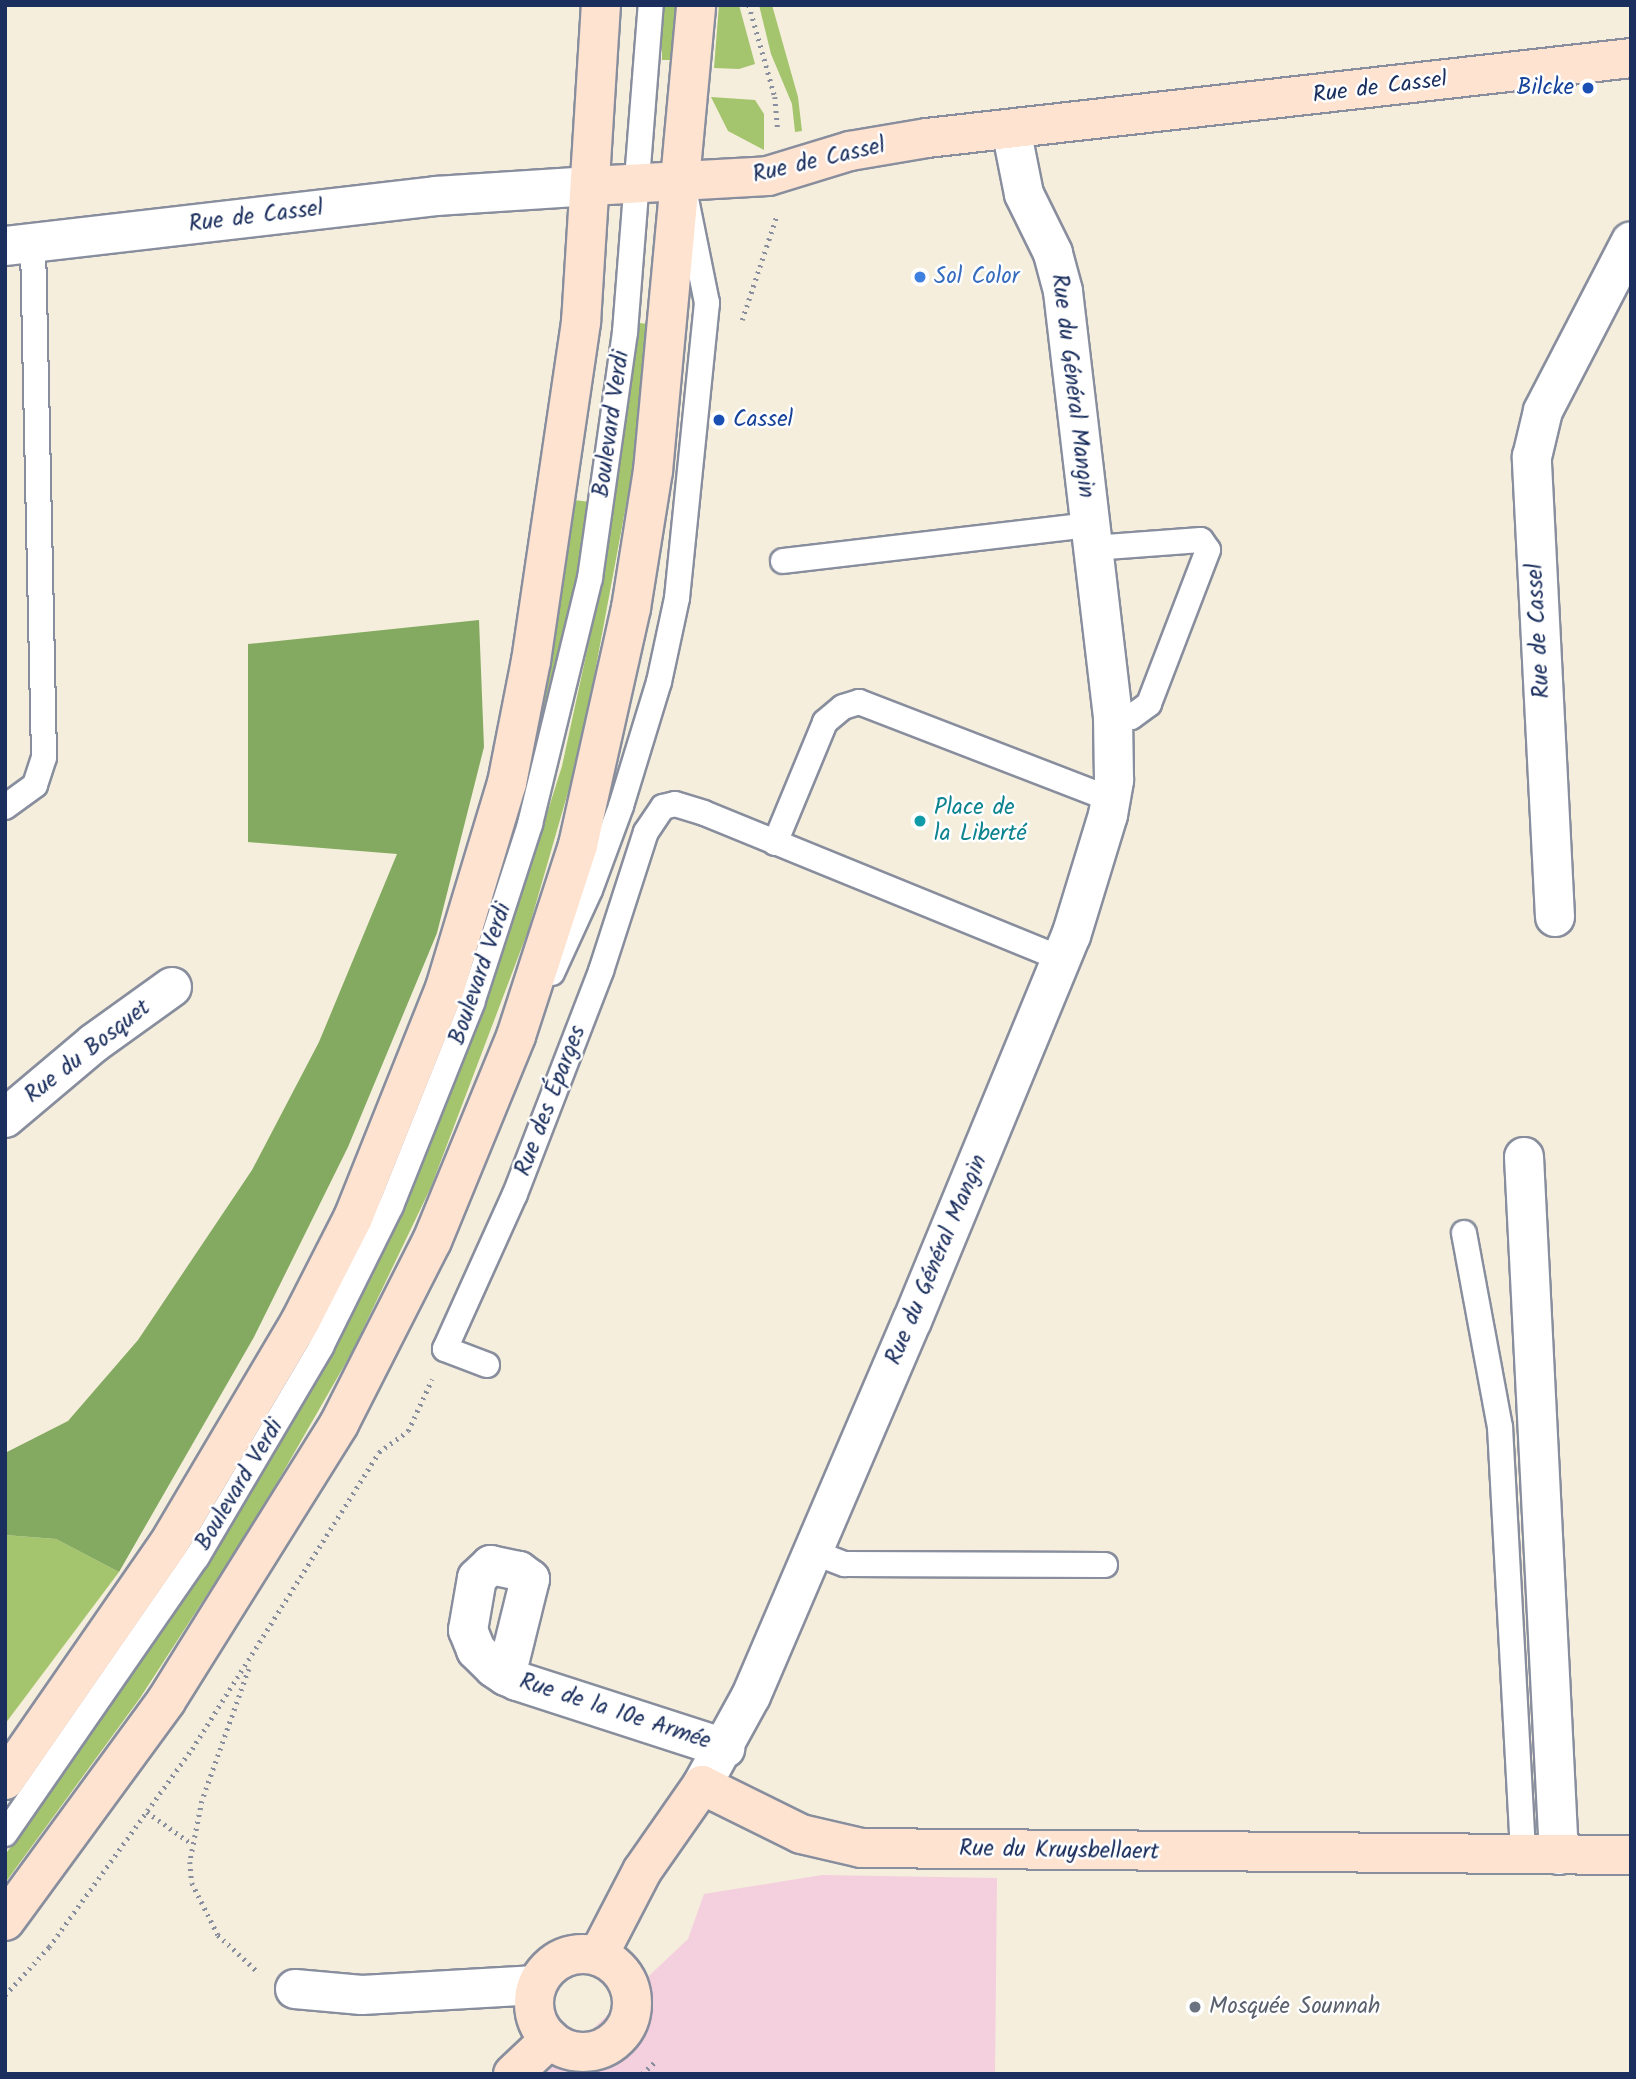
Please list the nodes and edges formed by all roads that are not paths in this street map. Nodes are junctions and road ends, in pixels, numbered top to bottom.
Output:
1 (601, 5) edge
2 (651, 5) edge
3 (696, 5) edge
4 (1631, 58) edge
5 (1012, 129) junction
6 (682, 182) junction
7 (638, 184) junction
8 (591, 186) junction
9 (1631, 241) edge
10 (19, 245) edge
11 (1091, 536) junction
12 (783, 561) dead end
13 (1113, 717) junction
14 (1111, 799) junction
15 (5, 807) edge
16 (775, 843) junction
17 (1555, 917) dead end
18 (1062, 959) junction
19 (172, 987) dead end
20 (5, 1118) edge
21 (1524, 1157) dead end
22 (1464, 1233) dead end
23 (487, 1365) dead end
24 (813, 1552) junction
25 (1105, 1565) dead end
26 (506, 1676) dead end
27 (725, 1748) junction
28 (5, 1780) edge
29 (702, 1785) junction
30 (5, 1834) edge
31 (1541, 1855) junction
32 (1631, 1855) edge
33 (5, 1921) edge
34 (598, 1956) junction
35 (537, 1985) junction
36 (295, 1989) road end
37 (550, 2039) junction
38 (513, 2074) edge

1 - 8 street, Boulevard Verdi
2 - 7 lane, Boulevard Verdi
3 - 6 street, Boulevard Verdi
4 - 5 street, Rue de Cassel
5 - 6 street, Rue de Cassel
5 - 11 street, Rue du Général Mangin
6 - 7 street, Rue de Cassel
6 - 33 street, Boulevard Verdi
7 - 8 street, Rue de Cassel
7 - 30 lane, Boulevard Verdi
8 - 10 street, Rue de Cassel
8 - 28 street, Boulevard Verdi
9 - 17 street, Rue de Cassel
10 - 15 lane
11 - 12 lane, Rue du Général Mangin
11 - 13 street, Rue du Général Mangin
11 - 13 lane, Rue du Général Mangin
13 - 14 street, Rue du Général Mangin
14 - 16 lane
14 - 18 street, Rue du Général Mangin
16 - 18 lane
16 - 23 lane, Rue des Éparges
18 - 24 street, Rue du Général Mangin
19 - 20 street, Rue du Bosquet
21 - 31 street
22 - 31 lane
24 - 25 lane
24 - 27 street, Rue du Général Mangin
26 - 27 street, Rue de la 10e Armée
27 - 29 street, Rue du Général Mangin
29 - 31 street, Rue du Kruysbellaert
29 - 34 street
31 - 32 street, Rue du Kruysbellaert
34 - 35 street
34 - 37 street
35 - 36 street
35 - 37 street
37 - 38 street

